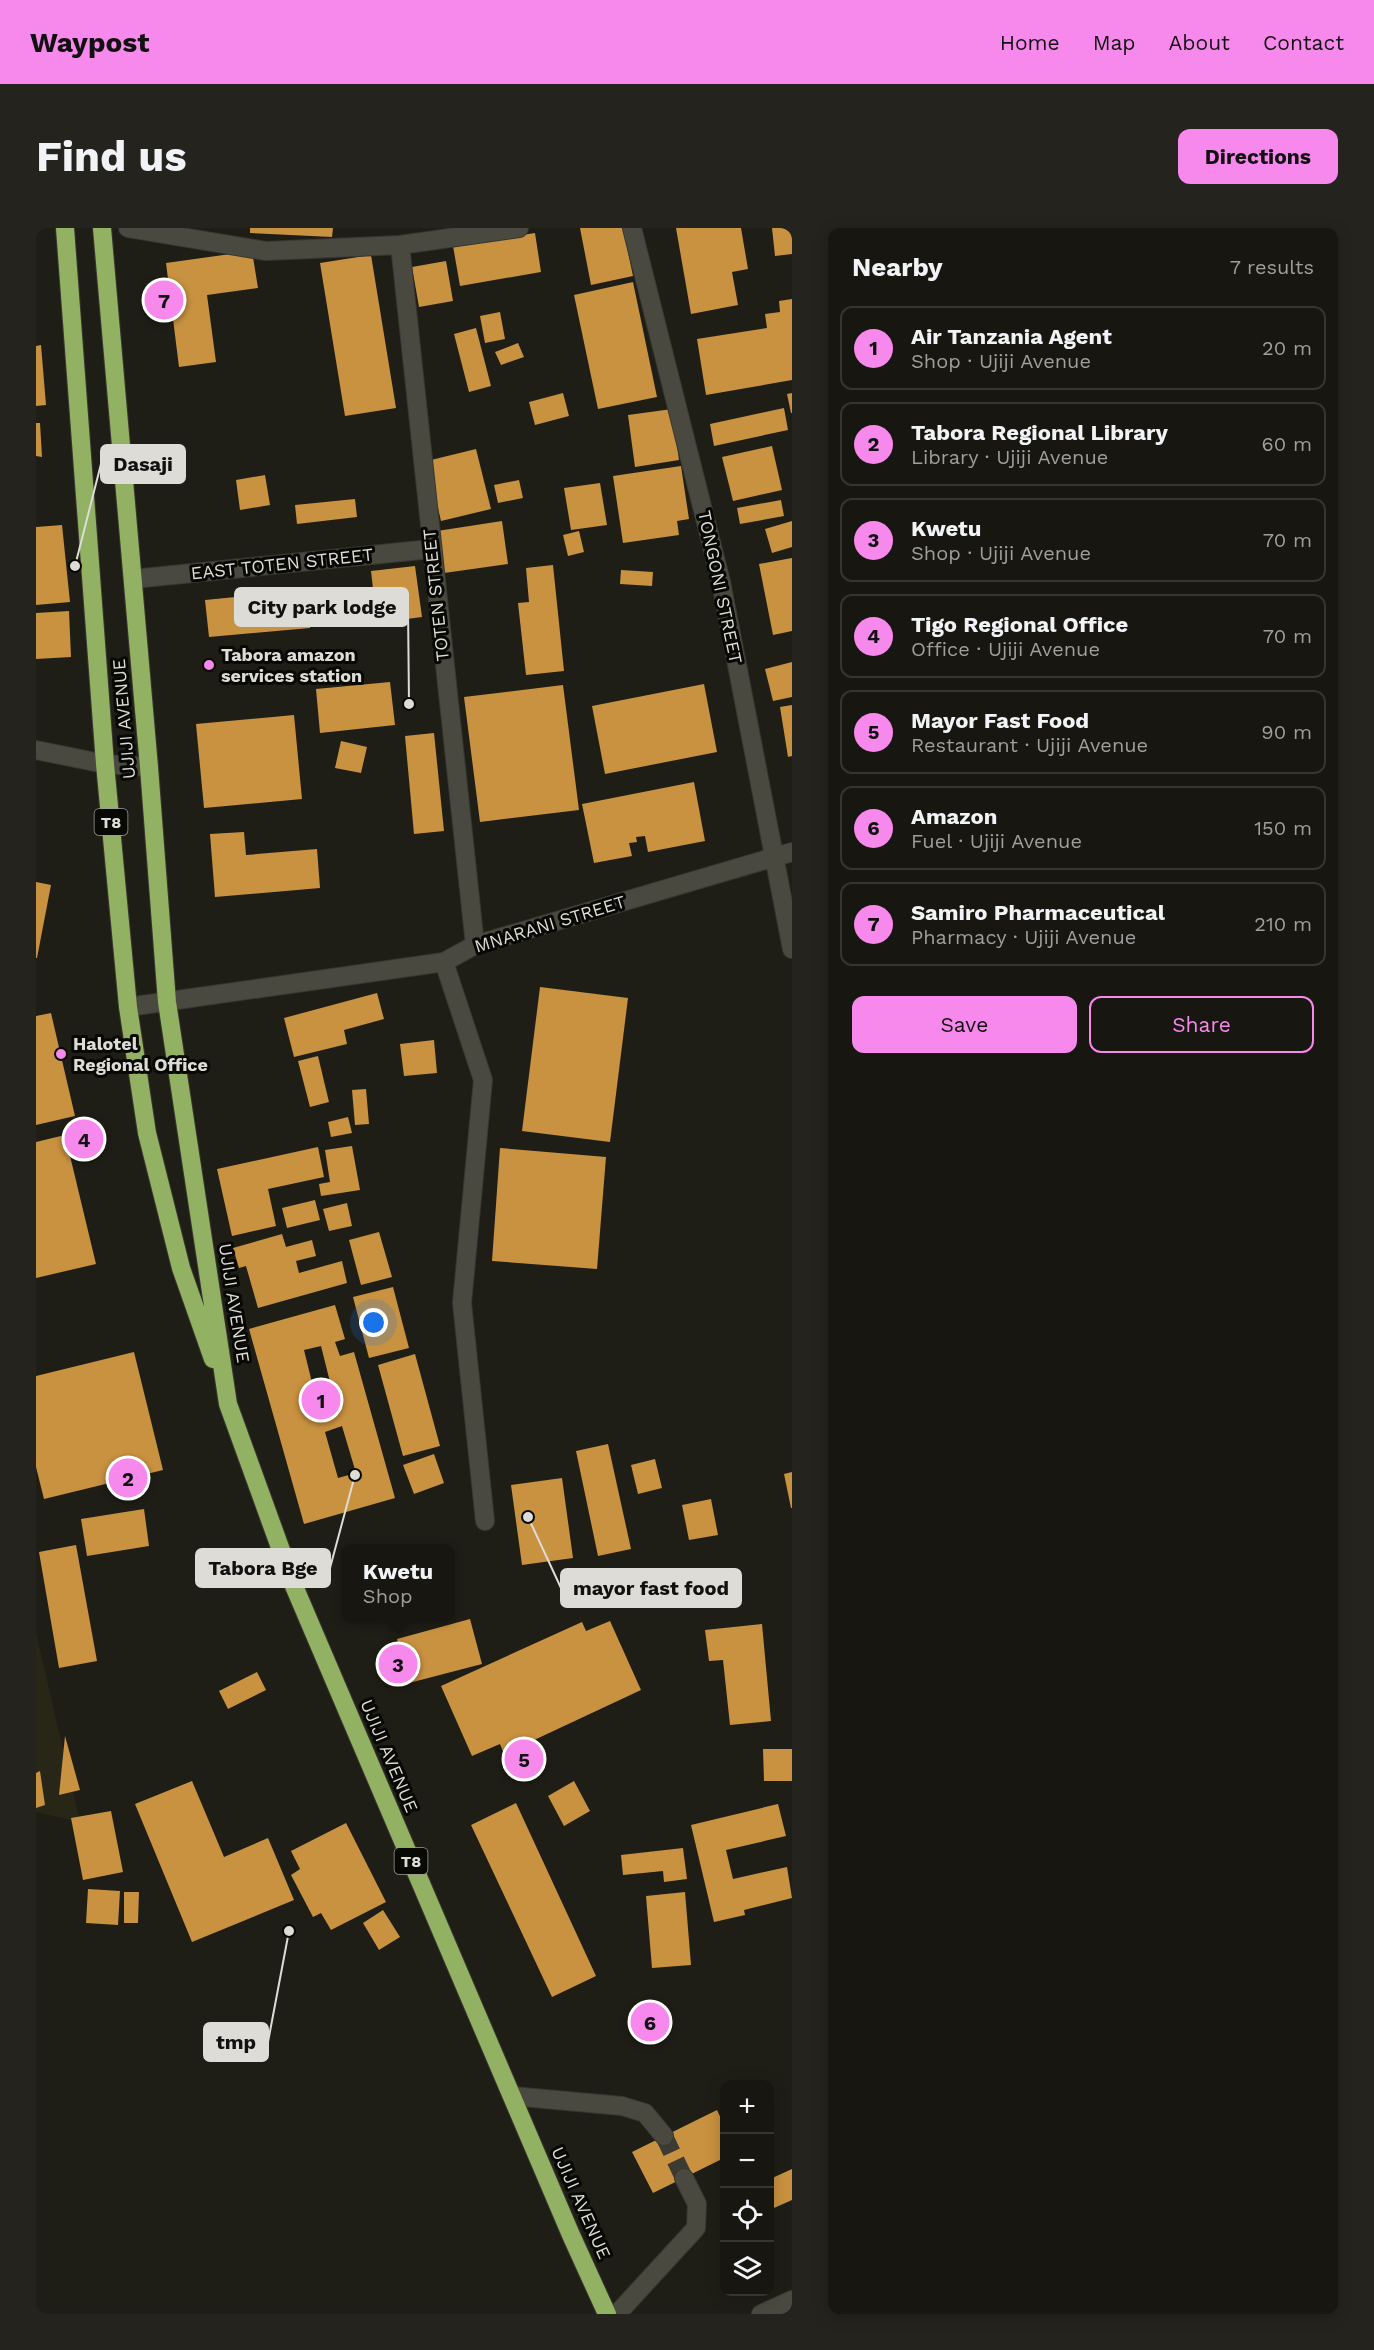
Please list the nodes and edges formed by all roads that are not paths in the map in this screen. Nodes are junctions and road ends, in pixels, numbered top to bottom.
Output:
1 (65, 228) edge
2 (102, 228) edge
3 (128, 228) edge
4 (519, 228) edge
5 (632, 228) edge
6 (400, 245) junction
7 (431, 549) junction
8 (133, 579) junction
9 (36, 750) edge
10 (105, 764) junction
11 (149, 767) junction
12 (792, 852) edge
13 (774, 858) junction
14 (475, 945) junction
15 (792, 949) edge
16 (444, 962) junction
17 (167, 1002) junction
18 (128, 1007) junction
19 (228, 1404) junction
20 (485, 1521) dead end
21 (512, 2096) junction
22 (664, 2136) tunnel mouth
23 (684, 2178) tunnel mouth
24 (792, 2300) edge
25 (607, 2314) edge
26 (617, 2314) edge
27 (761, 2314) edge

1 - 10 highway, T8
2 - 8 highway, UJIJI AVENUE / T8
3 - 6 street
4 - 6 street
5 - 13 street, TONGONI STREET
6 - 7 street, TOTEN STREET
7 - 8 street, EAST TOTEN STREET
7 - 14 street, TOTEN STREET
8 - 11 highway, UJIJI AVENUE / T8
9 - 10 street
10 - 11 street
10 - 18 highway, T8
11 - 17 highway, UJIJI AVENUE / T8
12 - 13 street, MNARANI STREET
13 - 14 street, MNARANI STREET
13 - 15 street, TONGONI STREET
14 - 16 street, MNARANI STREET
16 - 17 street, MNARANI STREET
16 - 20 street
17 - 18 street, MNARANI STREET
17 - 19 highway, UJIJI AVENUE / T8
18 - 19 highway, T8
19 - 21 highway, UJIJI AVENUE / T8
21 - 22 street
21 - 25 highway, UJIJI AVENUE / T8
23 - 26 street
24 - 27 street

